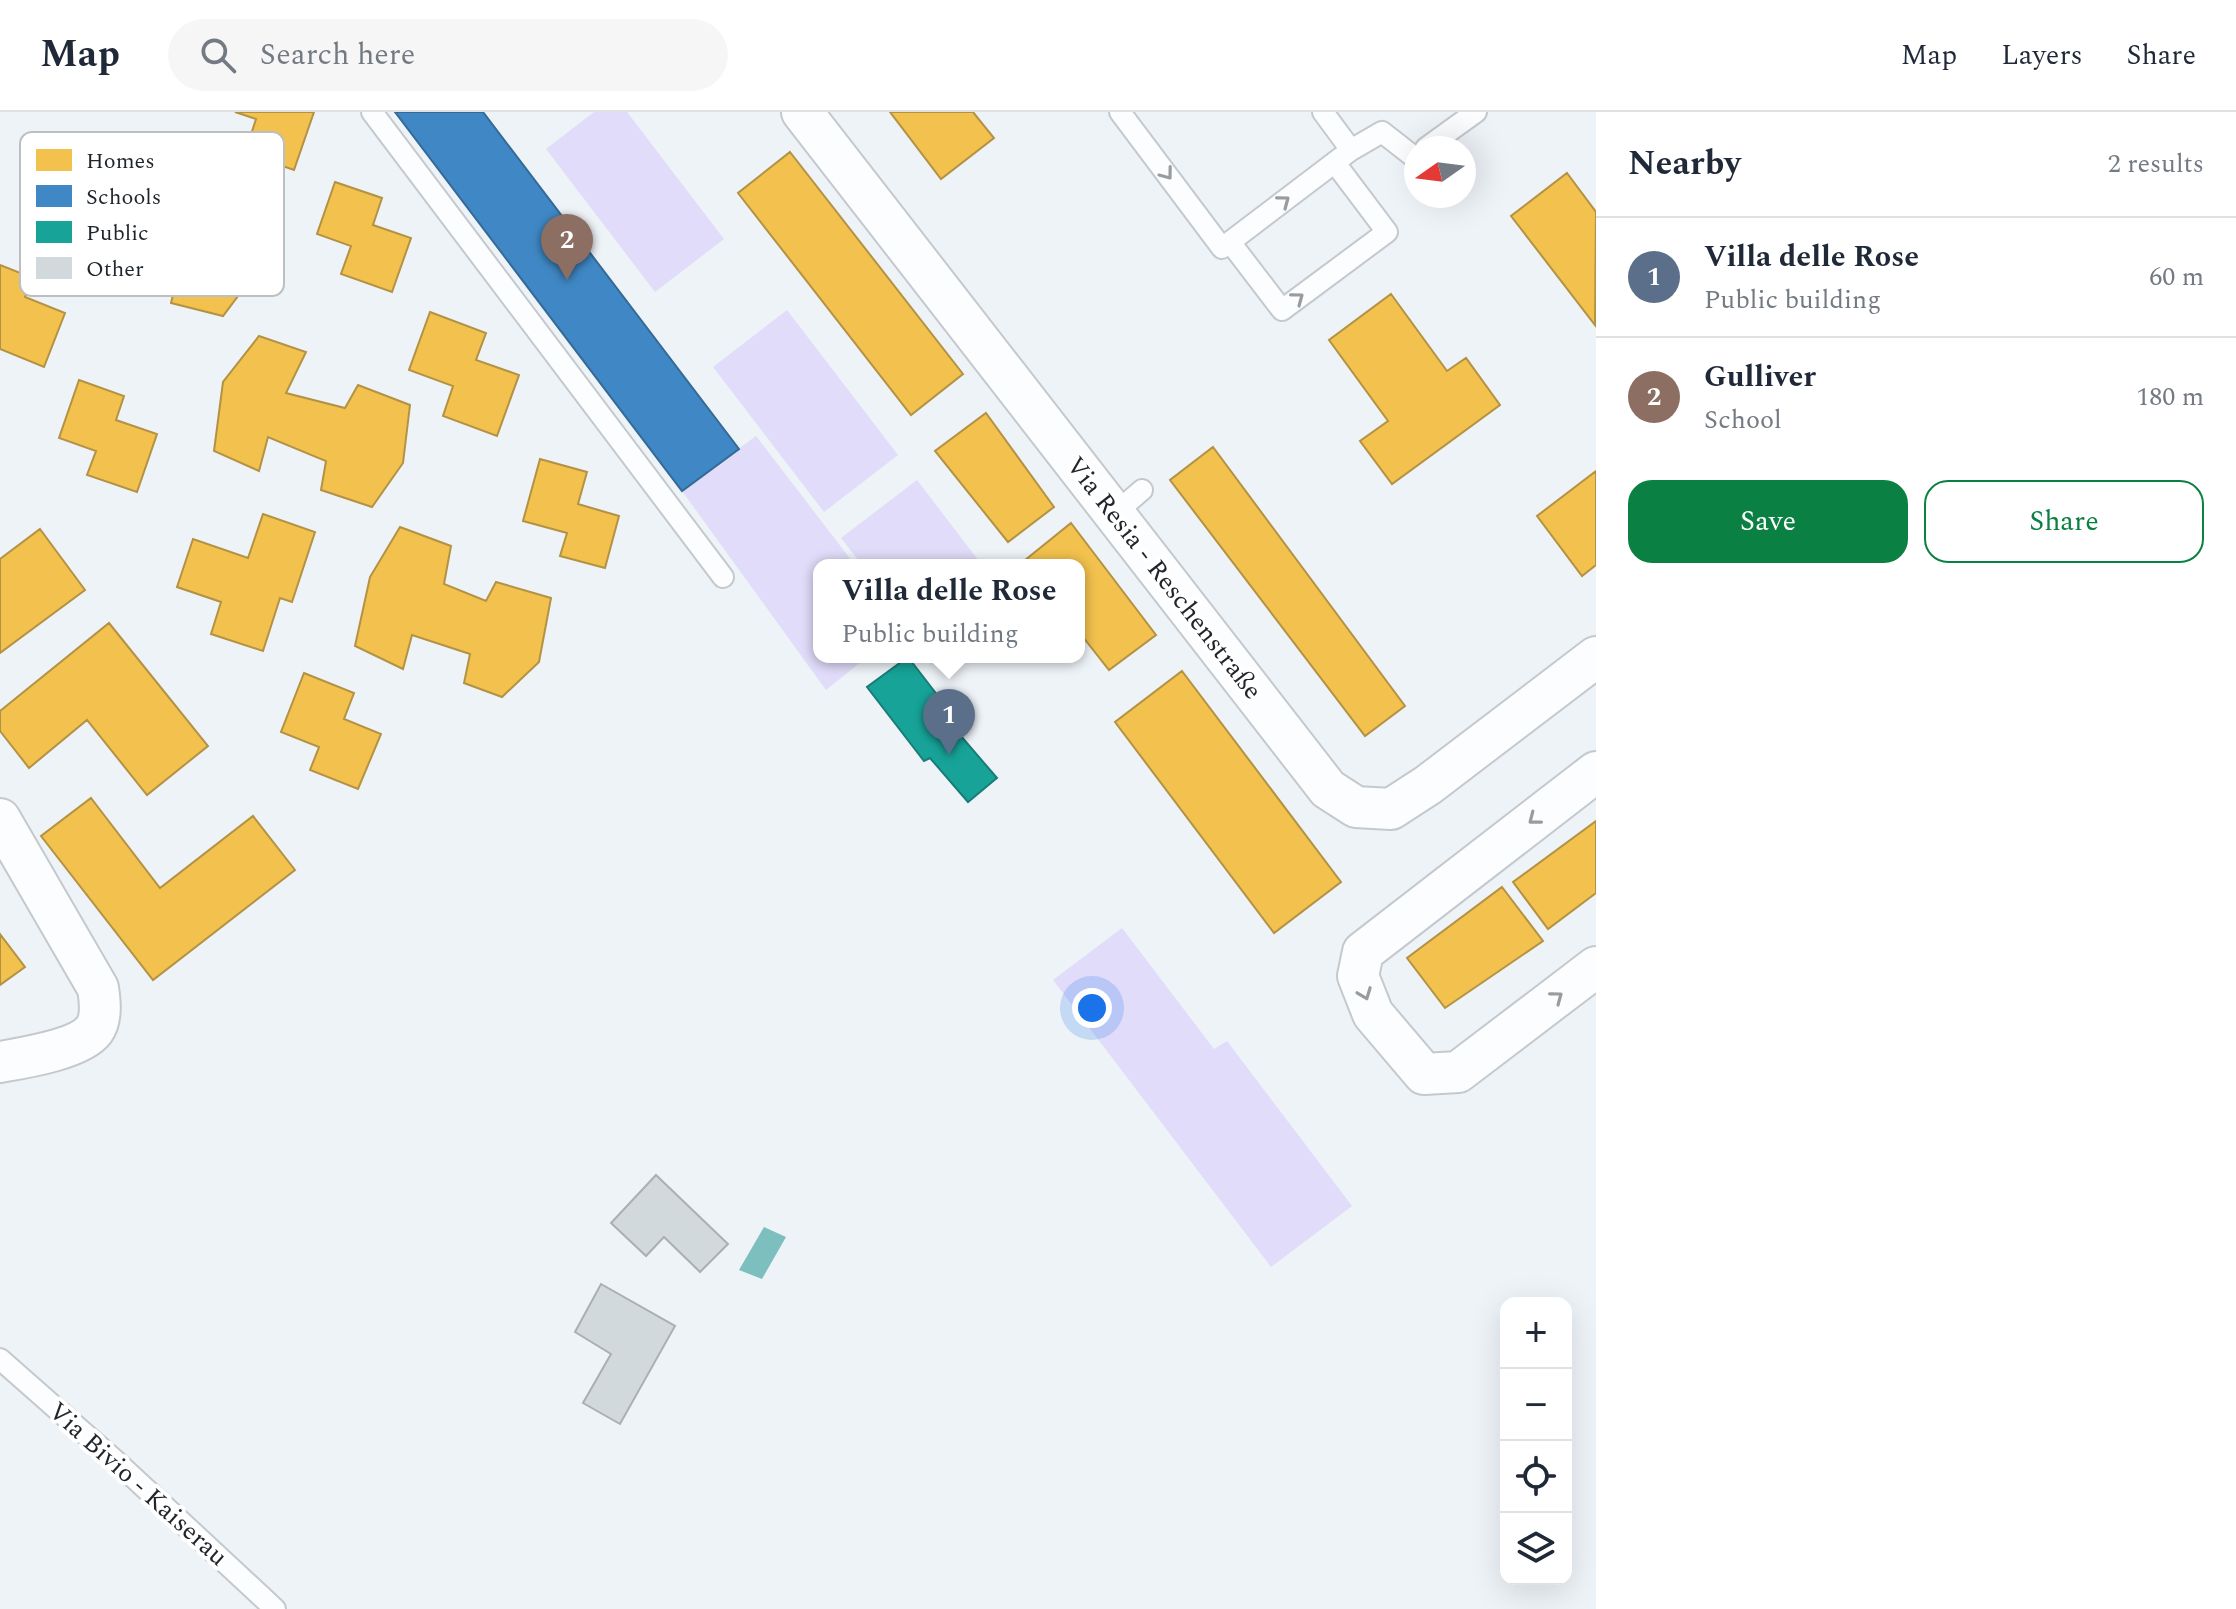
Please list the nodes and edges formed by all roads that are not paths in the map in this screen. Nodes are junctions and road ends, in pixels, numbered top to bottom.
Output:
1 (372, 112) edge
2 (802, 112) edge
3 (1120, 112) edge
4 (1323, 112) edge
5 (1476, 112) edge
6 (1443, 136) edge
7 (1404, 149) edge
8 (1343, 157) junction
9 (1230, 242) junction
10 (723, 577) dead end
11 (1596, 657) edge
12 (1596, 772) edge
13 (0, 819) edge
14 (1596, 967) edge
15 (0, 1062) edge
16 (0, 1359) edge
17 (275, 1609) edge

1 - 10 lane
2 - 11 street, Via Resia - Reschenstraße
3 -> 9 lane
4 - 8 lane
5 - 6 lane
7 - 8 lane
9 -> 8 lane
9 -> 8 lane
12 -> 14 street
13 - 15 street
16 - 17 lane, Via Bivio - Kaiserau

